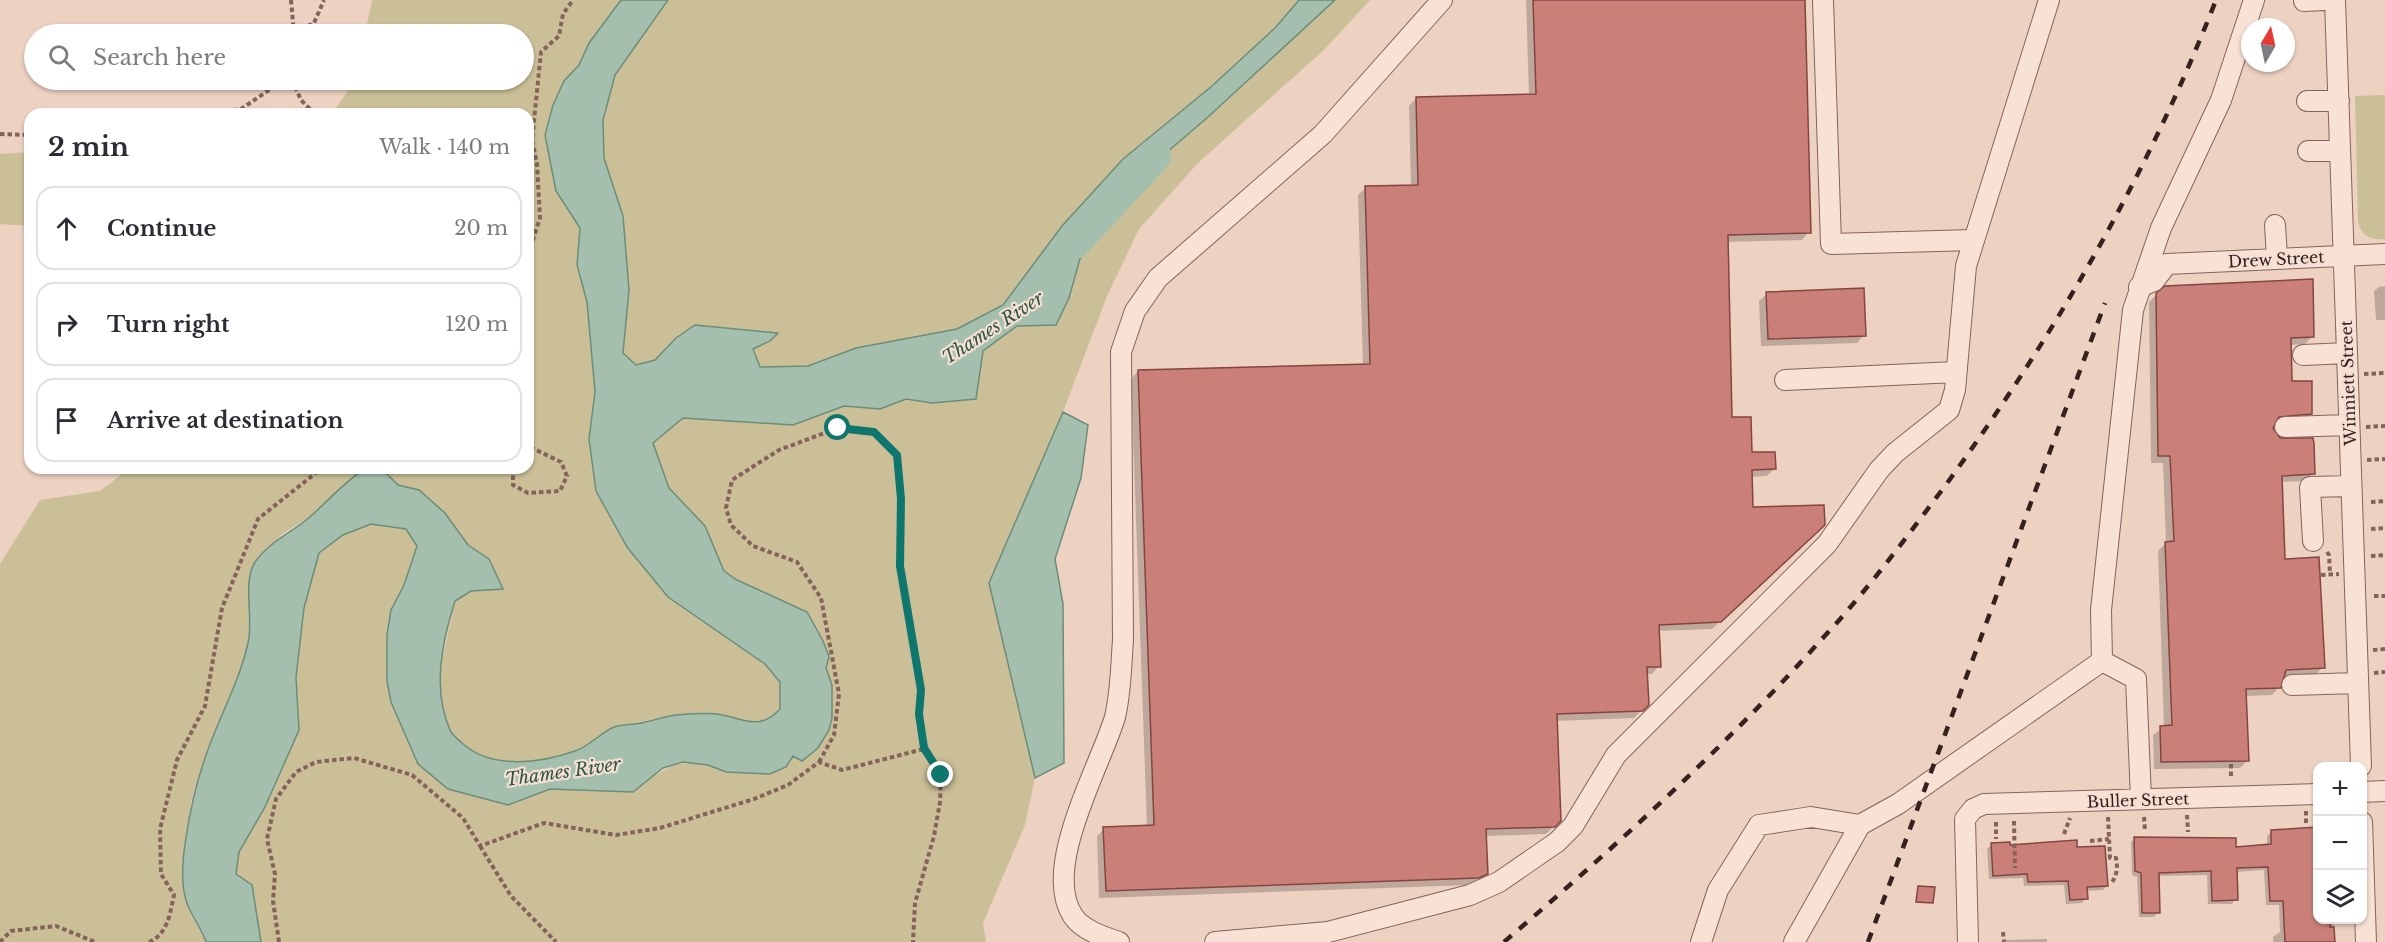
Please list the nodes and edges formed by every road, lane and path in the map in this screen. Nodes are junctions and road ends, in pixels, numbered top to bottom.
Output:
1 (291, 0) edge
2 (324, 0) edge
3 (573, 0) edge
4 (1442, 0) edge
5 (1822, 0) edge
6 (2049, 0) edge
7 (2254, 0) edge
8 (2324, 0) edge
9 (2336, 0) edge
10 (2304, 1) edge
11 (293, 24) edge
12 (312, 24) edge
13 (269, 90) edge
14 (296, 90) edge
15 (2307, 101) dead end
16 (2339, 101) junction
17 (242, 108) edge
18 (309, 108) edge
19 (534, 120) edge
20 (0, 134) edge
21 (24, 135) edge
22 (534, 150) edge
23 (2308, 151) dead end
24 (2340, 151) junction
25 (2276, 225) dead end
26 (534, 236) edge
27 (1973, 240) junction
28 (2385, 254) edge
29 (2343, 256) junction
30 (2277, 258) junction
31 (2139, 287) junction
32 (2347, 353) junction
33 (2303, 354) dead end
34 (1956, 372) junction
35 (2385, 373) edge
36 (2360, 375) dead end
37 (1785, 380) dead end
38 (2355, 426) junction
39 (2385, 426) edge
40 (2285, 427) dead end
41 (534, 449) edge
42 (2385, 459) edge
43 (2364, 460) dead end
44 (314, 474) edge
45 (513, 474) edge
46 (2351, 486) junction
47 (2385, 501) edge
48 (2365, 502) dead end
49 (2385, 528) edge
50 (2366, 529) dead end
51 (2313, 541) dead end
52 (2385, 555) edge
53 (2366, 556) dead end
54 (2340, 574) dead end
55 (2321, 575) dead end
56 (2385, 596) edge
57 (2368, 597) dead end
58 (2102, 661) junction
59 (2358, 683) junction
60 (2292, 685) dead end
61 (924, 748) junction
62 (819, 762) junction
63 (2361, 762) edge
64 (2385, 791) edge
65 (2367, 792) edge
66 (2312, 800) edge
67 (2143, 806) junction
68 (2187, 811) dead end
69 (2107, 813) dead end
70 (2071, 815) dead end
71 (2014, 817) dead end
72 (1996, 818) dead end
73 (1860, 825) junction
74 (2306, 826) dead end
75 (2145, 831) dead end
76 (2188, 832) dead end
77 (2064, 834) dead end
78 (1996, 839) dead end
79 (2109, 839) junction
80 (2090, 841) dead end
81 (480, 846) junction
82 (2015, 868) dead end
83 (2364, 870) edge
84 (2111, 884) dead end
85 (2003, 932) dead end
86 (0, 942) edge
87 (95, 942) edge
88 (149, 942) edge
89 (279, 942) edge
90 (556, 942) edge
91 (913, 942) edge
92 (1119, 942) edge
93 (1215, 942) edge
94 (1701, 942) edge
95 (1794, 942) edge
96 (1968, 942) edge
97 (2004, 942) edge
98 (2366, 942) edge

1 - 11 path
2 - 12 path
3 - 19 path
4 - 92 street
5 - 27 street
6 - 27 street
7 - 31 street
8 - 10 street
9 - 16 street, Winniett Street
13 - 17 path
14 - 18 path
15 - 16 street
16 - 24 street, Winniett Street
20 - 21 path
22 - 26 path
23 - 24 street
24 - 29 street, Winniett Street
25 - 30 street
27 - 34 street
28 - 29 street, Drew Street
29 - 30 street, Drew Street
29 - 32 street, Winniett Street
30 - 31 street, Drew Street
31 - 58 street
32 - 33 street
32 - 38 street, Winniett Street
34 - 37 street
34 - 93 street
35 - 36 path
38 - 39 path
38 - 40 street
38 - 46 street, Winniett Street
41 - 45 path
42 - 43 path
44 - 88 path
46 - 51 street
46 - 59 street, Winniett Street
47 - 48 path
49 - 50 path
52 - 53 path
54 - 55 path
56 - 57 path
58 - 67 street
58 - 73 street
59 - 60 street
59 - 63 street, Winniett Street
61 - 62 path
61 - 62 path
61 - 91 path
62 - 81 path
64 - 65 street
66 - 67 street, Buller Street
66 - 74 path
67 - 75 path
67 - 96 street, Buller Street
68 - 76 path
69 - 79 path
70 - 77 path
71 - 82 path
72 - 78 path
73 - 94 street
73 - 95 street
79 - 80 path
79 - 84 path
81 - 89 path
81 - 90 path
83 - 98 street
85 - 97 path
86 - 87 path

